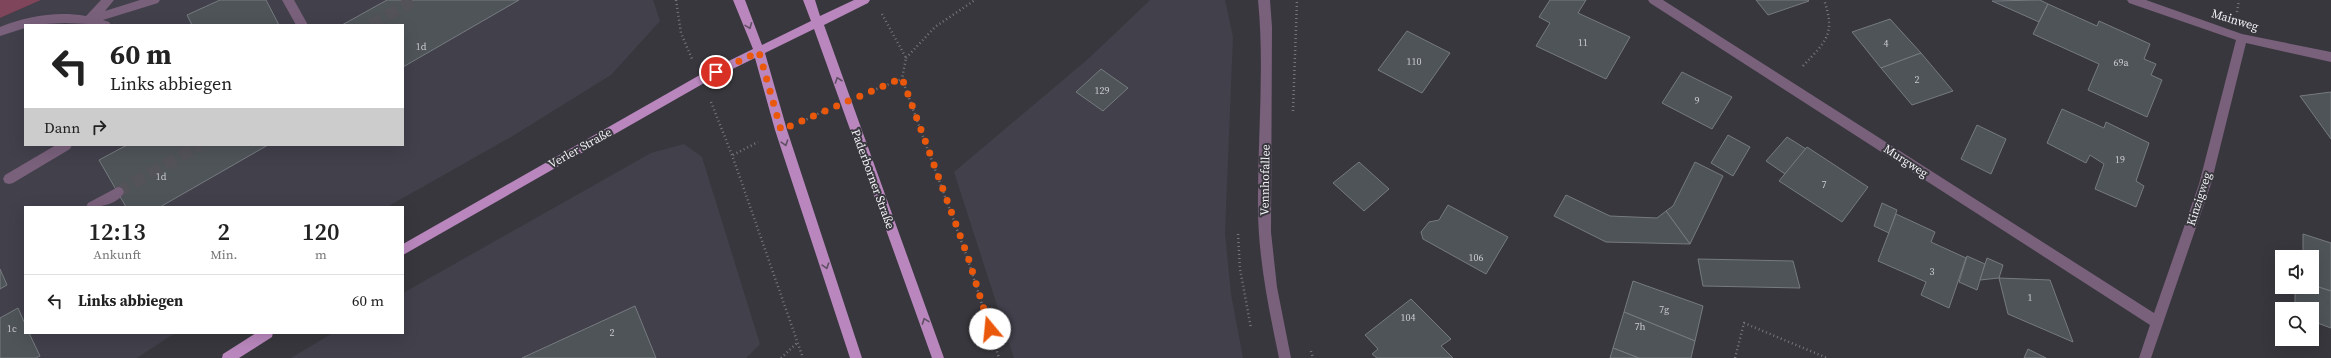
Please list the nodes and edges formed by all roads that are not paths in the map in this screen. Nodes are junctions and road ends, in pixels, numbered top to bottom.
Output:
1 (108, 0) edge
2 (154, 0) edge
3 (288, 0) edge
4 (739, 0) edge
5 (809, 0) edge
6 (864, 0) edge
7 (1264, 0) edge
8 (1654, 0) edge
9 (2133, 0) edge
10 (89, 20) junction
11 (818, 22) junction
12 (102, 24) edge
13 (301, 24) edge
14 (0, 32) edge
15 (2242, 38) junction
16 (759, 52) junction
17 (2331, 57) edge
18 (64, 146) edge
19 (9, 179) dead end
20 (118, 192) tunnel mouth
21 (94, 206) edge
22 (404, 249) edge
23 (2158, 323) junction
24 (265, 334) edge
25 (228, 358) edge
26 (856, 358) edge
27 (938, 358) edge
28 (1285, 358) edge
29 (2145, 358) edge

1 - 10 street
2 - 10 street
3 - 13 street
4 -> 16 main road
5 - 11 main road, Paderborner Straße
6 - 11 main road, Verler Straße
7 - 28 street, Vennhofallee
8 - 23 street, Murgweg
9 - 15 street, Mainweg
10 - 12 street
10 - 14 street
11 - 16 main road, Verler Straße
27 -> 11 main road, Paderborner Straße
15 - 17 street, Mainweg
15 - 23 street, Kinzigweg
16 - 22 main road, Verler Straße
16 -> 26 main road
18 - 19 street
20 - 21 street
23 - 29 street, Kinzigweg
24 - 25 main road

